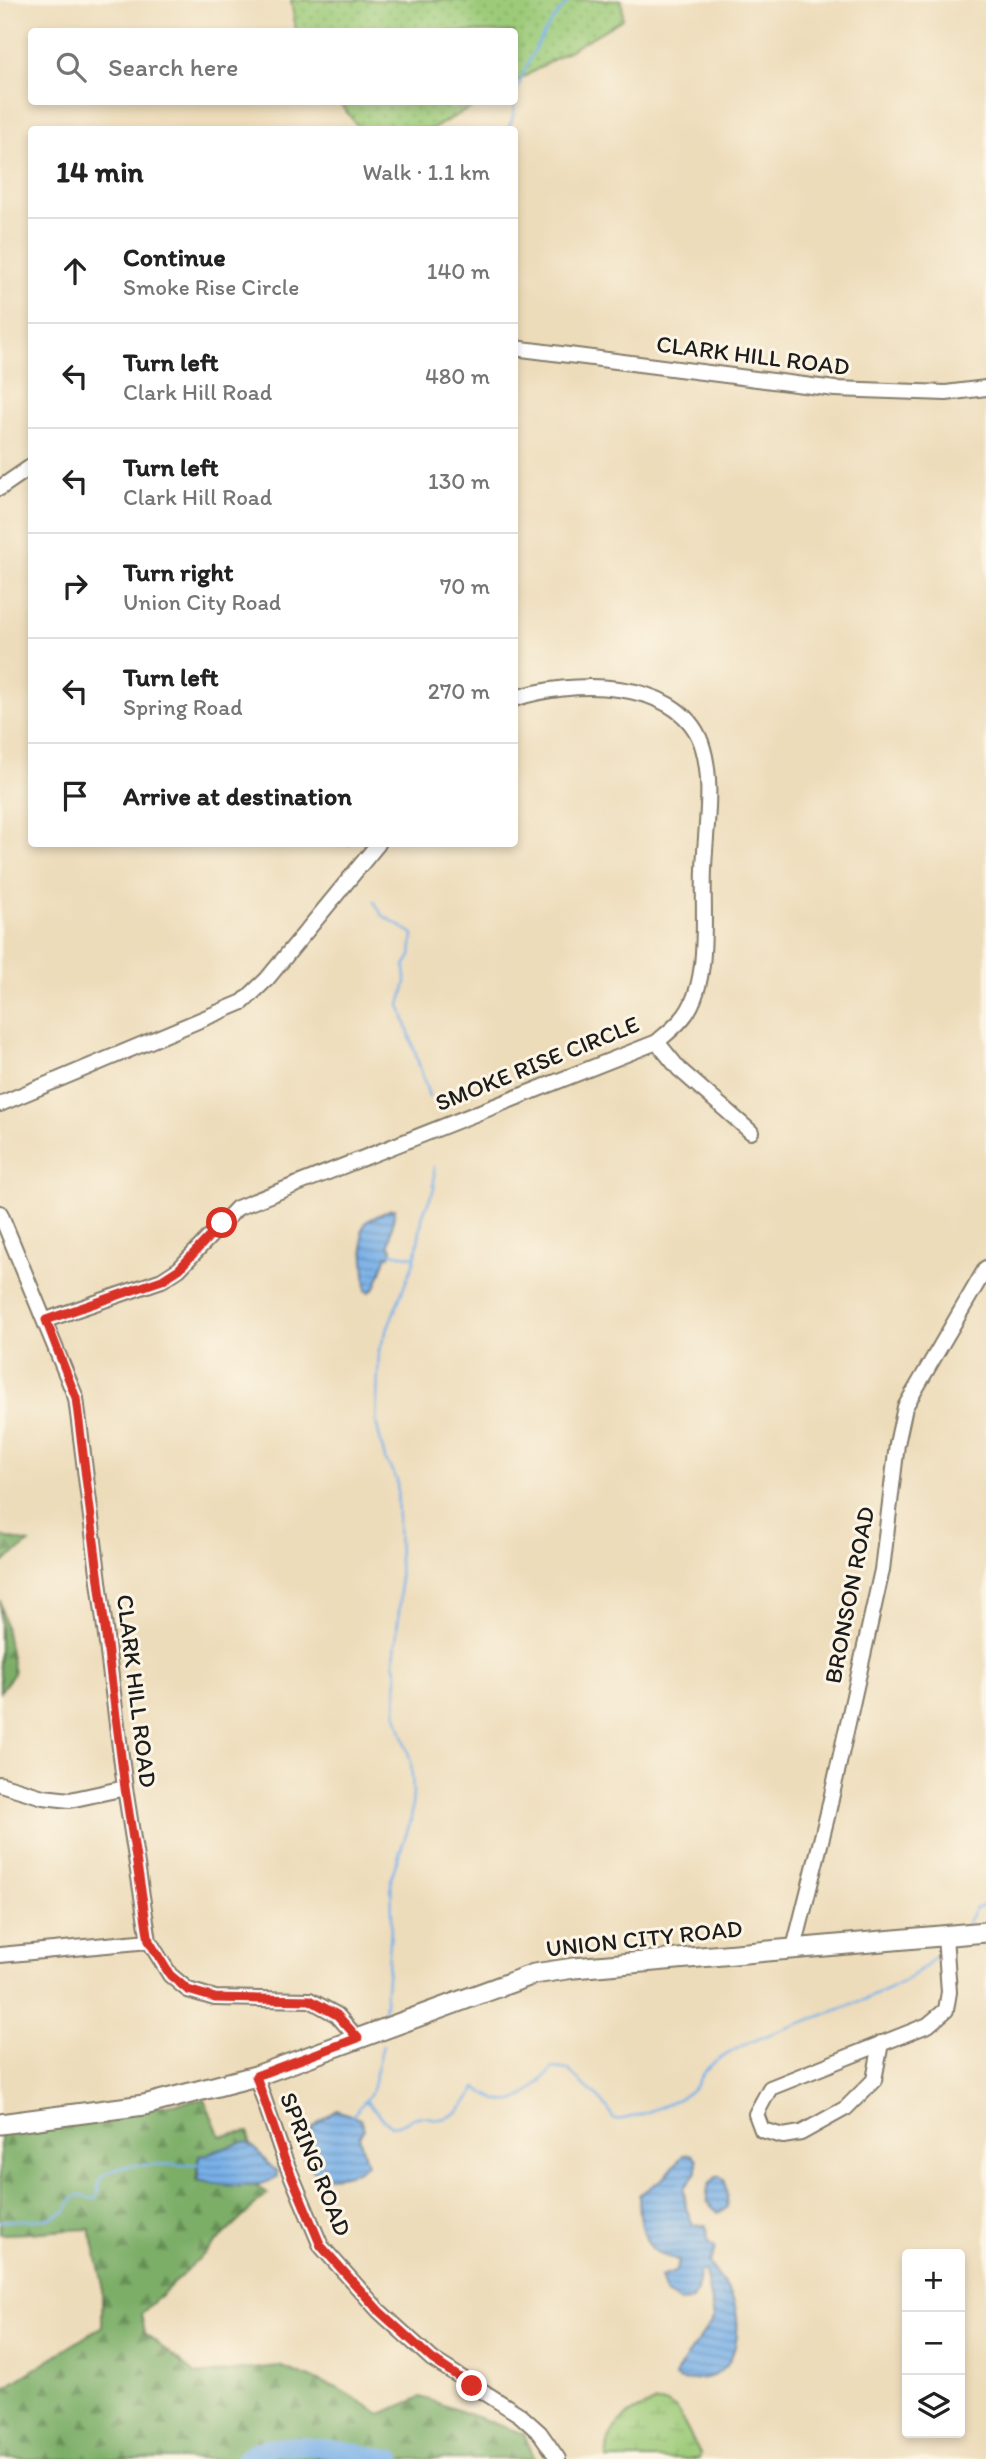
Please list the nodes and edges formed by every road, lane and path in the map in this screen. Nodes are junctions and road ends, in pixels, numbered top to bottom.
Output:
1 (518, 349) edge
2 (986, 388) edge
3 (28, 469) edge
4 (0, 488) edge
5 (518, 698) edge
6 (376, 847) edge
7 (657, 1042) junction
8 (0, 1104) edge
9 (751, 1132) dead end
10 (0, 1213) edge
11 (986, 1268) edge
12 (46, 1320) junction
13 (0, 1784) edge
14 (125, 1788) junction
15 (986, 1932) edge
16 (946, 1936) junction
17 (149, 1941) junction
18 (794, 1948) junction
19 (0, 1955) edge
20 (358, 2038) junction
21 (881, 2043) junction
22 (256, 2076) junction
23 (0, 2124) edge
24 (558, 2459) edge

1 - 2 street, CLARK HILL ROAD
3 - 4 street
5 - 7 street, SMOKE RISE CIRCLE
6 - 8 street
7 - 9 street
7 - 12 street, SMOKE RISE CIRCLE
10 - 12 street, CLARK HILL ROAD
11 - 18 street, BRONSON ROAD
12 - 14 street, CLARK HILL ROAD
13 - 14 street
14 - 17 street, CLARK HILL ROAD
15 - 16 main road, UNION CITY ROAD
16 - 18 main road, UNION CITY ROAD
16 - 21 street
17 - 19 street
17 - 20 street, CLARK HILL ROAD
18 - 20 main road, UNION CITY ROAD
20 - 22 main road, UNION CITY ROAD
21 - 21 street
22 - 23 main road, UNION CITY ROAD
22 - 24 street, SPRING ROAD

